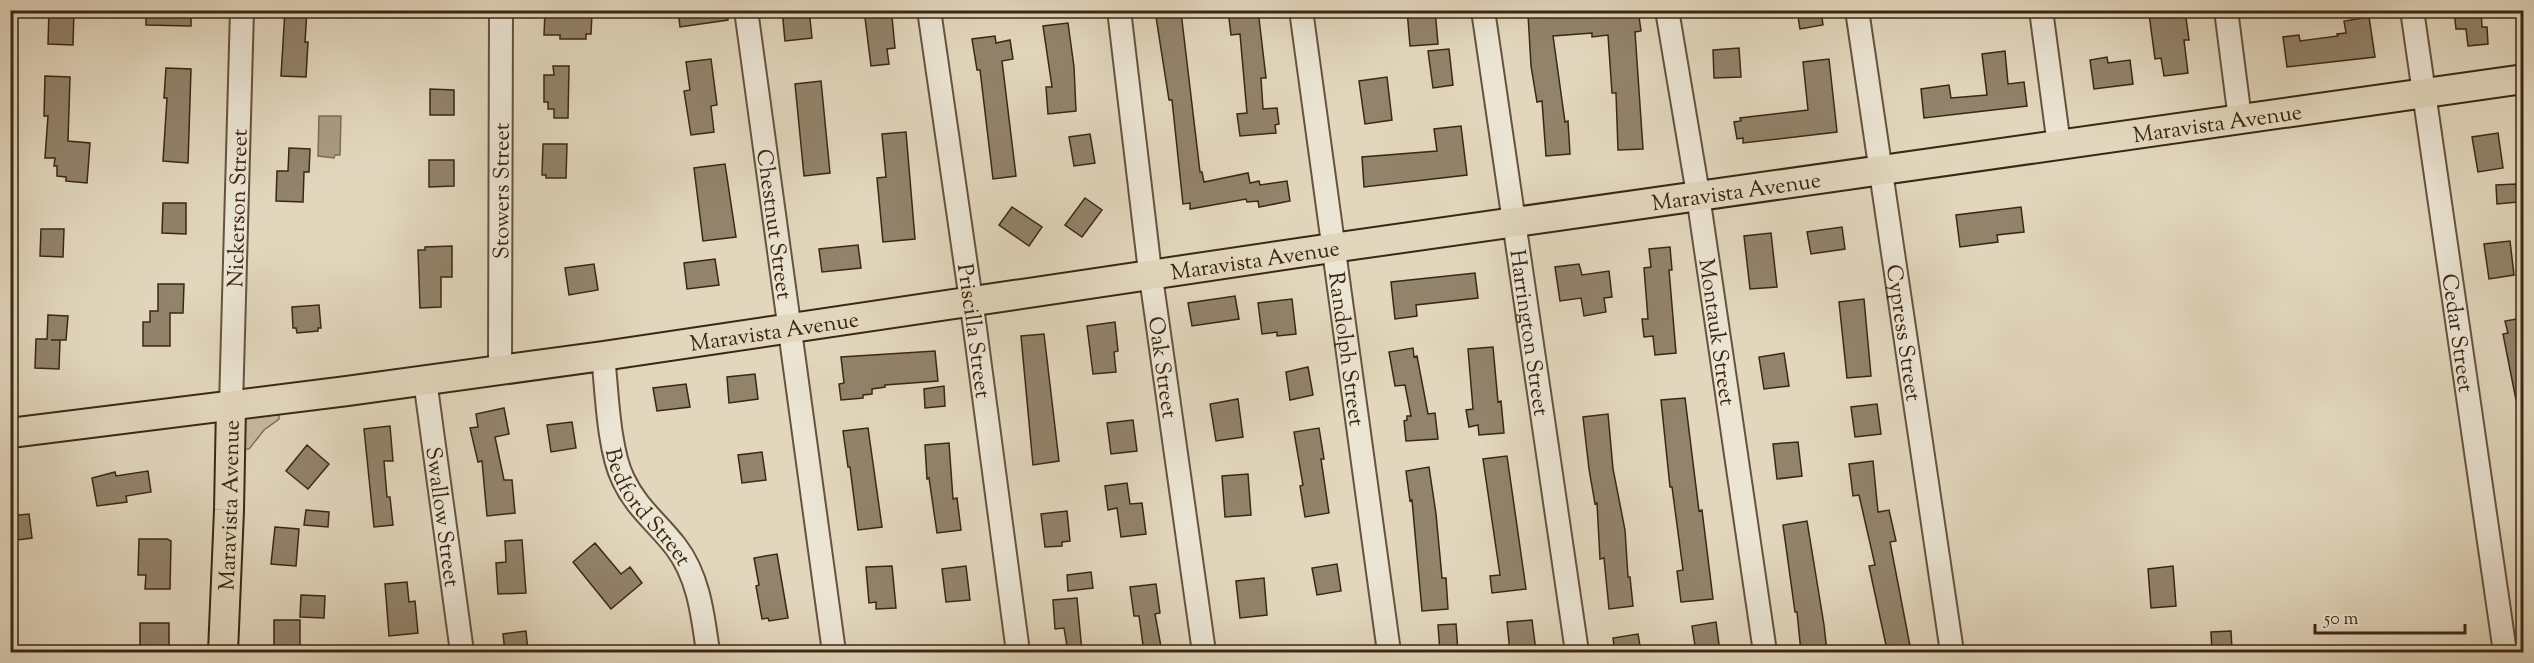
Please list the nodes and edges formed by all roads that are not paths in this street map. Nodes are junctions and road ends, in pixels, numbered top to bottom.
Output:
1 (242, 10) edge
2 (501, 10) edge
3 (746, 10) edge
4 (929, 10) edge
5 (1119, 10) edge
6 (1301, 10) edge
7 (1483, 10) edge
8 (1667, 10) edge
9 (1857, 10) edge
10 (2042, 10) edge
11 (2226, 10) edge
12 (2412, 10) edge
13 (2523, 79) edge
14 (2424, 94) junction
15 (2240, 119) junction
16 (2059, 145) junction
17 (1879, 170) junction
18 (1698, 196) junction
19 (1513, 222) junction
20 (1332, 248) junction
21 (1151, 276) junction
22 (971, 302) junction
23 (789, 328) junction
24 (603, 356) junction
25 (500, 369) junction
26 (425, 380) junction
27 (231, 405) junction
28 (10, 433) edge
29 (223, 652) edge
30 (462, 652) edge
31 (708, 652) edge
32 (834, 652) edge
33 (1018, 652) edge
34 (1204, 652) edge
35 (1389, 652) edge
36 (1577, 652) edge
37 (1765, 652) edge
38 (1952, 652) edge
39 (2505, 652) edge

1 - 27 street, Nickerson Street
2 - 25 street, Stowers Street
3 - 23 street, Chestnut Street
4 - 22 street, Priscilla Street
5 - 21 street, Oak Street
6 - 20 street, Randolph Street
7 - 19 street, Harrington Street
8 - 18 street, Montauk Street
9 - 17 street, Cypress Street
10 - 16 street
11 - 15 street
12 - 14 street, Cedar Street
13 - 14 main road, Maravista Avenue
14 - 15 main road, Maravista Avenue
14 - 39 street, Cedar Street
15 - 16 main road, Maravista Avenue
16 - 17 main road, Maravista Avenue
17 - 18 main road, Maravista Avenue
17 - 38 street, Cypress Street
18 - 19 main road, Maravista Avenue
18 - 37 street, Montauk Street
19 - 20 main road, Maravista Avenue
19 - 36 street, Harrington Street
20 - 21 main road, Maravista Avenue
20 - 35 street, Randolph Street
21 - 22 main road, Maravista Avenue
21 - 34 street, Oak Street
22 - 23 main road, Maravista Avenue
22 - 33 street, Priscilla Street
23 - 24 main road, Maravista Avenue
23 - 32 street, Chestnut Street
24 - 25 main road, Maravista Avenue
24 - 31 street, Bedford Street
25 - 26 main road, Maravista Avenue
26 - 27 main road, Maravista Avenue
26 - 30 street, Swallow Street
27 - 28 main road
27 - 29 main road, Maravista Avenue

